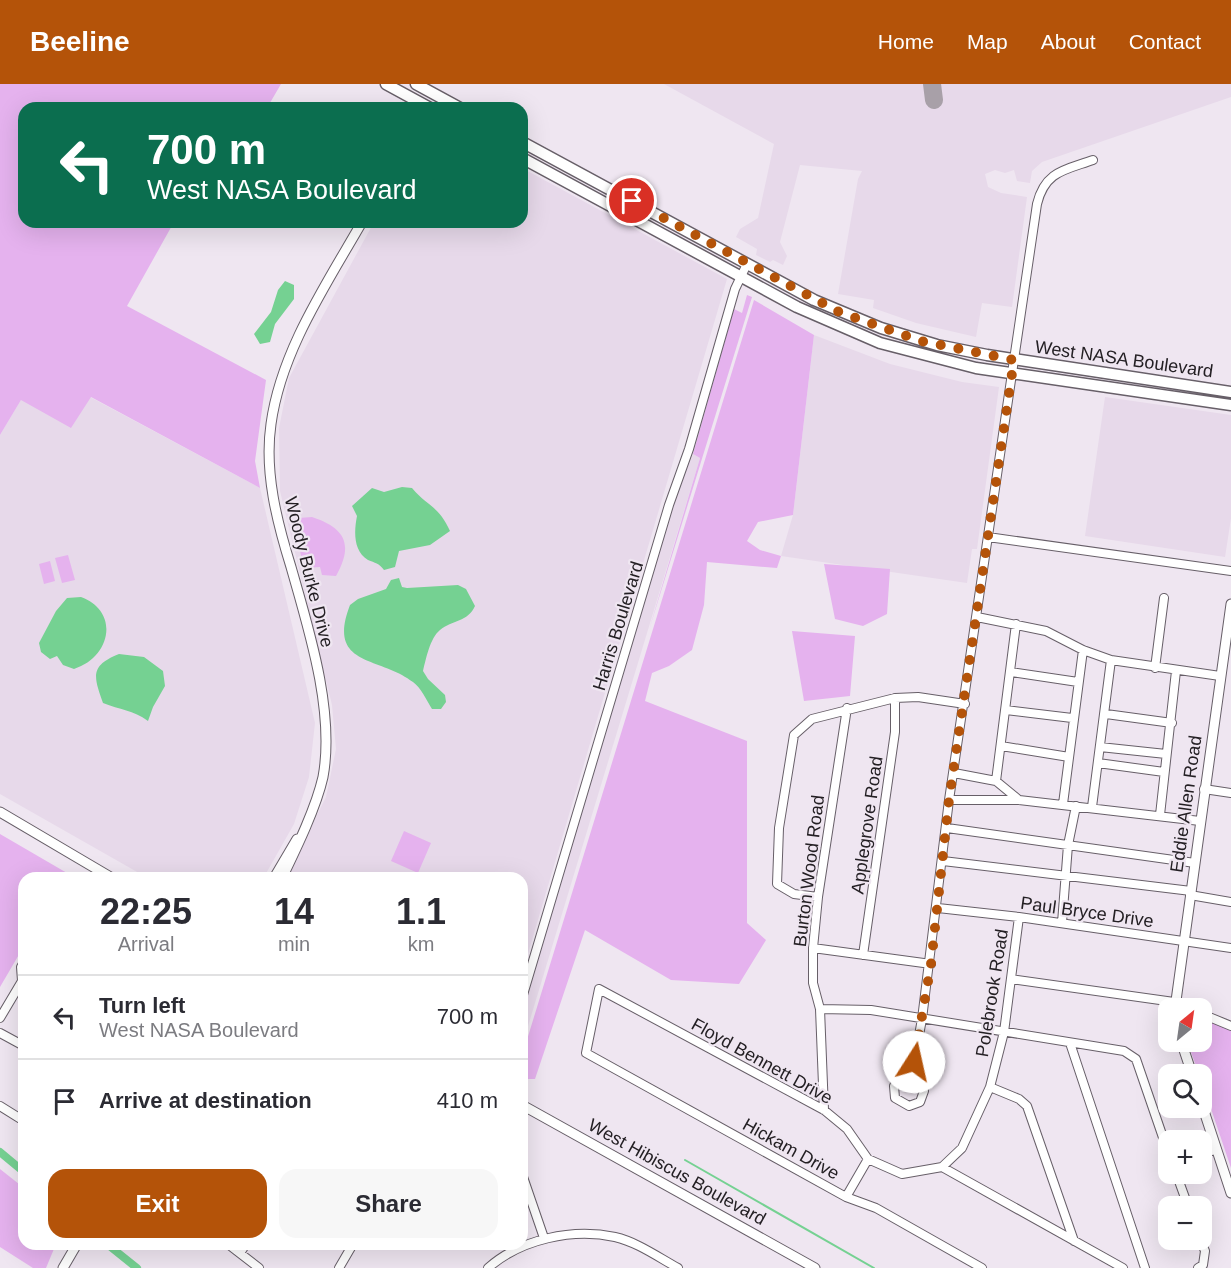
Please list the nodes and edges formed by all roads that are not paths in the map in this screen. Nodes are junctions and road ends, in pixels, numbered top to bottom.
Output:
1 (386, 84) edge
2 (416, 84) edge
3 (435, 89) edge
4 (418, 102) edge
5 (452, 102) edge
6 (528, 145) edge
7 (1094, 160) dead end
8 (528, 161) edge
9 (650, 211) junction
10 (643, 223) junction
11 (359, 228) edge
12 (747, 264) junction
13 (740, 277) junction
14 (1014, 360) junction
15 (1012, 374) junction
16 (1231, 392) edge
17 (1231, 405) edge
18 (988, 537) junction
19 (1231, 571) edge
20 (1164, 598) dead end
21 (1231, 606) edge
22 (977, 617) junction
23 (1016, 624) junction
24 (1083, 650) junction
25 (1111, 660) junction
26 (1155, 668) junction
27 (1176, 671) junction
28 (1011, 672) junction
29 (1220, 676) junction
30 (1078, 682) junction
31 (895, 698) junction
32 (965, 704) junction
33 (847, 708) junction
34 (1006, 710) junction
35 (1106, 714) junction
36 (1072, 718) junction
37 (1172, 723) junction
38 (1001, 746) junction
39 (1100, 747) junction
40 (1166, 754) junction
41 (1069, 757) junction
42 (1098, 763) junction
43 (1164, 772) junction
44 (954, 773) junction
45 (996, 781) junction
46 (1204, 789) junction
47 (1231, 793) edge
48 (949, 800) junction
49 (1019, 800) junction
50 (1063, 804) junction
51 (1076, 806) junction
52 (1092, 807) junction
53 (0, 812) edge
54 (1160, 815) junction
55 (1200, 821) junction
56 (947, 828) junction
57 (299, 837) junction
58 (1068, 845) junction
59 (943, 861) junction
60 (1195, 863) junction
61 (102, 872) edge
62 (276, 872) edge
63 (284, 872) edge
64 (1066, 874) junction
65 (1191, 893) junction
66 (818, 897) junction
67 (1231, 902) edge
68 (938, 908) junction
69 (1020, 917) junction
70 (1062, 923) junction
71 (1185, 942) junction
72 (813, 948) junction
73 (1231, 948) edge
74 (863, 956) junction
75 (931, 964) junction
76 (528, 978) edge
77 (1011, 979) junction
78 (18, 988) edge
79 (599, 989) joint
80 (1176, 998) edge
81 (1158, 1002) edge
82 (820, 1009) junction
83 (0, 1018) edge
84 (1212, 1018) edge
85 (922, 1019) junction
86 (1231, 1026) edge
87 (1004, 1032) junction
88 (0, 1033) edge
89 (18, 1043) edge
90 (1070, 1043) junction
91 (914, 1062) junction
92 (990, 1087) junction
93 (0, 1106) edge
94 (528, 1108) edge
95 (824, 1110) junction
96 (18, 1116) edge
97 (1206, 1118) edge
98 (1160, 1130) edge
99 (1215, 1150) junction
100 (1212, 1151) edge
101 (868, 1159) junction
102 (942, 1167) junction
103 (528, 1191) edge
104 (1231, 1193) edge
105 (846, 1197) junction
106 (544, 1238) junction
107 (1074, 1241) junction
108 (528, 1247) edge
109 (74, 1250) edge
110 (235, 1250) edge
111 (242, 1250) edge
112 (350, 1250) edge
113 (522, 1250) edge
114 (1204, 1250) edge
115 (240, 1254) junction
116 (1201, 1267) edge
117 (63, 1268) edge
118 (259, 1268) edge
119 (339, 1268) edge
120 (488, 1268) edge
121 (678, 1268) edge
122 (815, 1268) edge
123 (982, 1268) edge
124 (1123, 1268) edge
125 (1145, 1268) edge

1 - 4 main road
2 - 3 main road
3 - 5 main road
6 - 9 main road, West NASA Boulevard
7 - 14 street
8 - 10 main road, West NASA Boulevard
9 - 10 main road
9 - 12 main road, West NASA Boulevard
10 - 13 main road, West NASA Boulevard
11 - 57 street, Woody Burke Drive
12 - 13 street, Harris Boulevard
12 - 14 main road, West NASA Boulevard
13 - 15 main road, West NASA Boulevard
13 - 76 street, Harris Boulevard
14 - 15 street
14 - 16 main road, West NASA Boulevard
15 - 17 main road, West NASA Boulevard
15 - 18 street
18 - 19 street
18 - 22 street
20 - 26 street
21 - 29 street, Eddie Allen Road
22 - 23 street
22 - 32 street
23 - 24 street
23 - 28 street
24 - 25 street
24 - 30 street
25 - 26 street
25 - 35 street
26 - 27 street
27 - 29 street
27 - 37 street
28 - 30 street
28 - 34 street
29 - 46 street, Eddie Allen Road
30 - 36 street
31 - 32 street
31 - 33 street
31 - 74 street, Applegrove Road
32 - 44 street
33 - 66 street, Burton Wood Road
33 - 66 street
34 - 36 street
34 - 38 street
35 - 37 street
35 - 39 street
36 - 41 street
37 - 40 street
38 - 41 street
38 - 45 street
39 - 40 street
39 - 42 street
40 - 43 street
41 - 50 street
42 - 43 street
42 - 52 street
43 - 54 street
44 - 45 street
44 - 48 street
45 - 49 street
46 - 47 street
46 - 55 street, Eddie Allen Road
48 - 49 street
48 - 56 street
49 - 50 street
50 - 51 street
51 - 52 street
51 - 58 street
52 - 54 street
53 - 61 street
54 - 55 street
55 - 60 street, Eddie Allen Road
56 - 58 street
56 - 59 street
57 - 62 street, Woody Burke Drive
57 - 63 street, Woody Burke Drive
58 - 60 street
58 - 64 street
59 - 64 street
59 - 68 street
60 - 65 street, Eddie Allen Road
64 - 65 street
64 - 70 street
65 - 67 street
65 - 71 street, Eddie Allen Road
66 - 72 street, Burton Wood Road
68 - 69 street, Paul Bryce Drive
68 - 75 street
69 - 70 street, Paul Bryce Drive
69 - 77 street, Polebrook Road
70 - 71 street, Paul Bryce Drive
71 - 73 street, Paul Bryce Drive
71 - 80 street, Eddie Allen Road
72 - 74 street
72 - 82 street, Burton Wood Road
74 - 75 street
75 - 85 street
77 - 81 street
77 - 87 street, Polebrook Road
78 - 83 street
79 - 95 street, Floyd Bennett Drive
79 - 105 street, Hickam Drive
82 - 85 street
82 - 95 street, Burton Wood Road
84 - 86 street
85 - 87 street
85 - 91 street
87 - 90 street
87 - 92 street, Polebrook Road
88 - 89 street
90 - 98 street
90 - 125 street
91 - 91 street
92 - 102 street, Polebrook Road
92 - 107 street
93 - 96 street
94 - 122 street, West Hibiscus Boulevard
95 - 101 street, Floyd Bennett Drive
97 - 99 street
99 - 100 street
99 - 104 street
101 - 102 street
101 - 105 street
102 - 107 street
103 - 106 street
105 - 123 street, Hickam Drive
106 - 108 street
106 - 121 street
107 - 124 street
109 - 117 street
110 - 115 street
111 - 115 street
112 - 119 street
113 - 120 street
114 - 116 street
115 - 118 street

